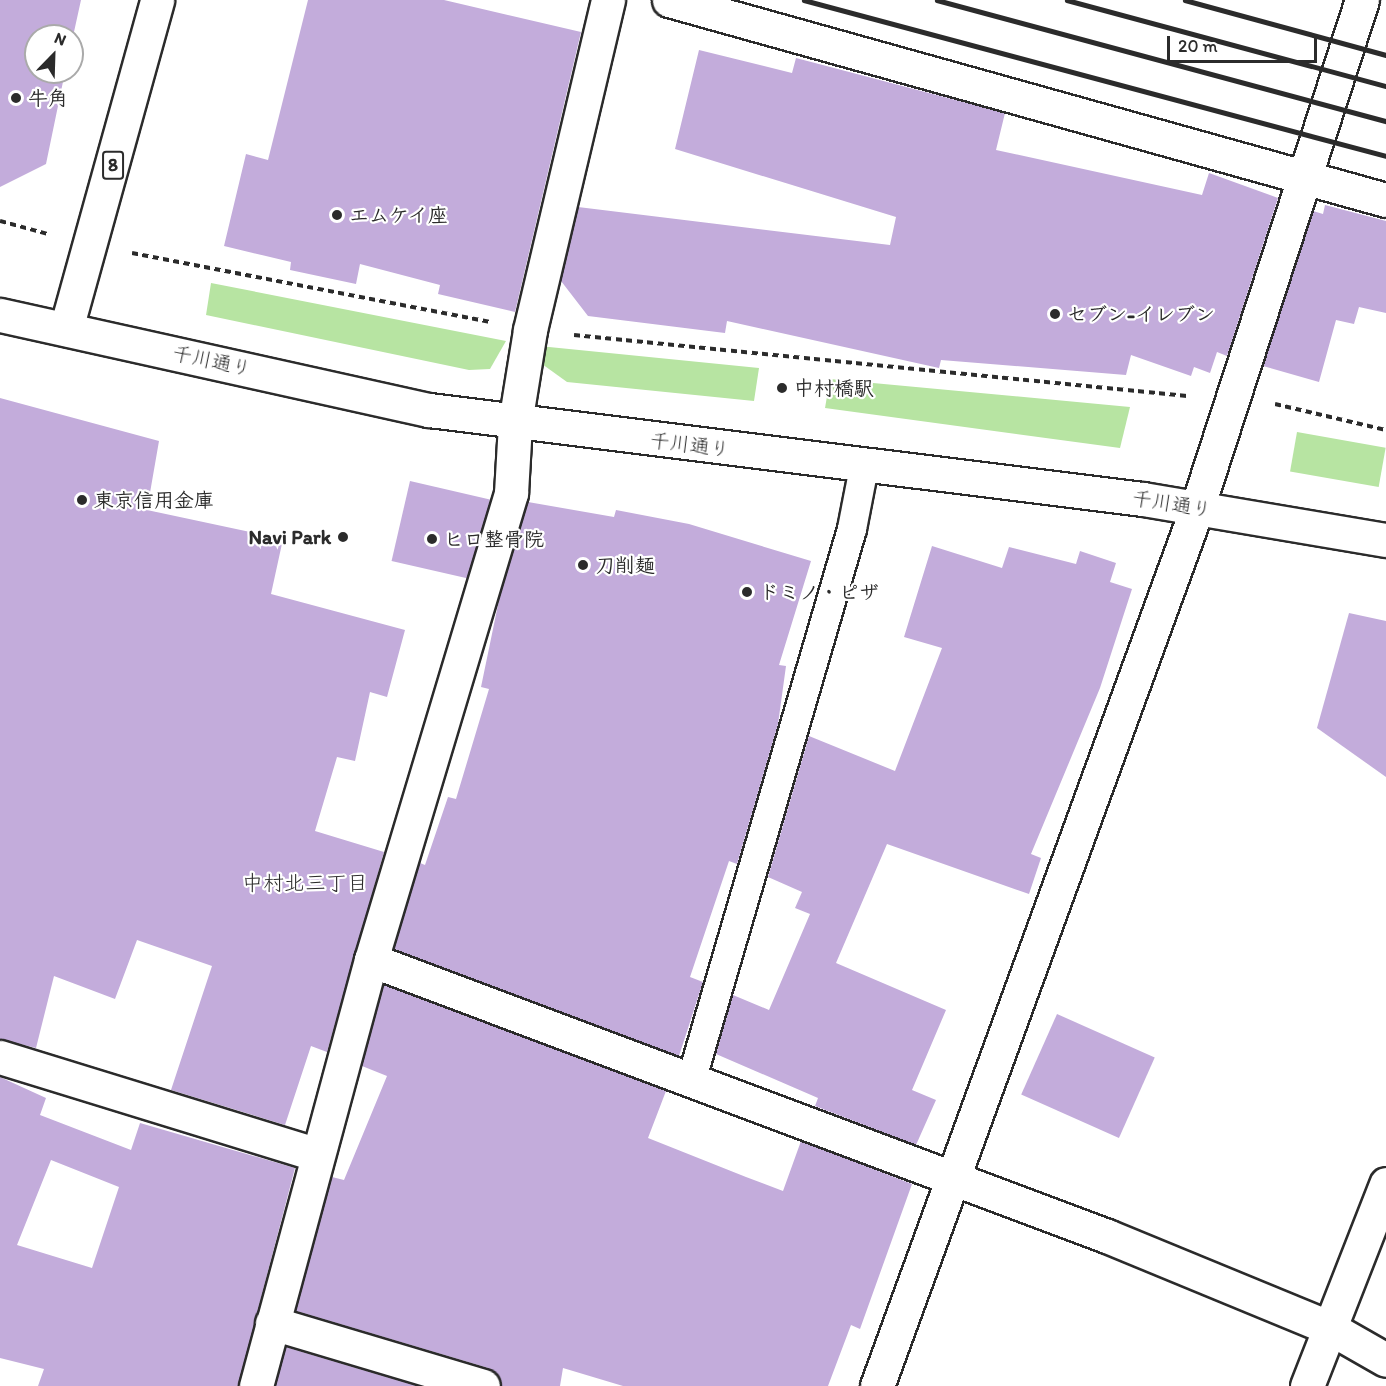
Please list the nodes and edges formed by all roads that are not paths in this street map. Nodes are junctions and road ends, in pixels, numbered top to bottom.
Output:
1 (157, 0) edge
2 (608, 0) edge
3 (669, 0) edge
4 (1364, 4) edge
5 (1307, 179) junction
6 (1386, 200) edge
7 (0, 315) edge
8 (66, 329) junction
9 (515, 423) junction
10 (864, 467) junction
11 (1197, 508) junction
12 (1386, 540) edge
13 (371, 960) junction
14 (0, 1057) edge
15 (693, 1078) junction
16 (316, 1154) junction
17 (956, 1180) junction
18 (1386, 1184) edge
19 (272, 1323) junction
20 (1330, 1328) junction
21 (1386, 1360) edge
22 (256, 1386) edge
23 (483, 1386) edge
24 (877, 1386) edge
25 (1307, 1386) edge

1 - 8 street, 8
2 - 9 street
3 - 5 street
4 - 5 street
5 - 6 street
5 - 11 street
7 - 8 street, 千川通り
8 - 9 street, 千川通り
9 - 10 street, 千川通り
9 - 13 street
10 - 11 street, 千川通り
10 - 15 lane
11 - 12 street, 千川通り
11 - 17 street
13 - 15 street
13 - 16 street
14 - 16 street
15 - 17 street
16 - 19 street
17 - 20 street
17 - 24 street
18 - 20 street
19 - 22 street
19 - 23 street
20 - 21 street
20 - 25 street

